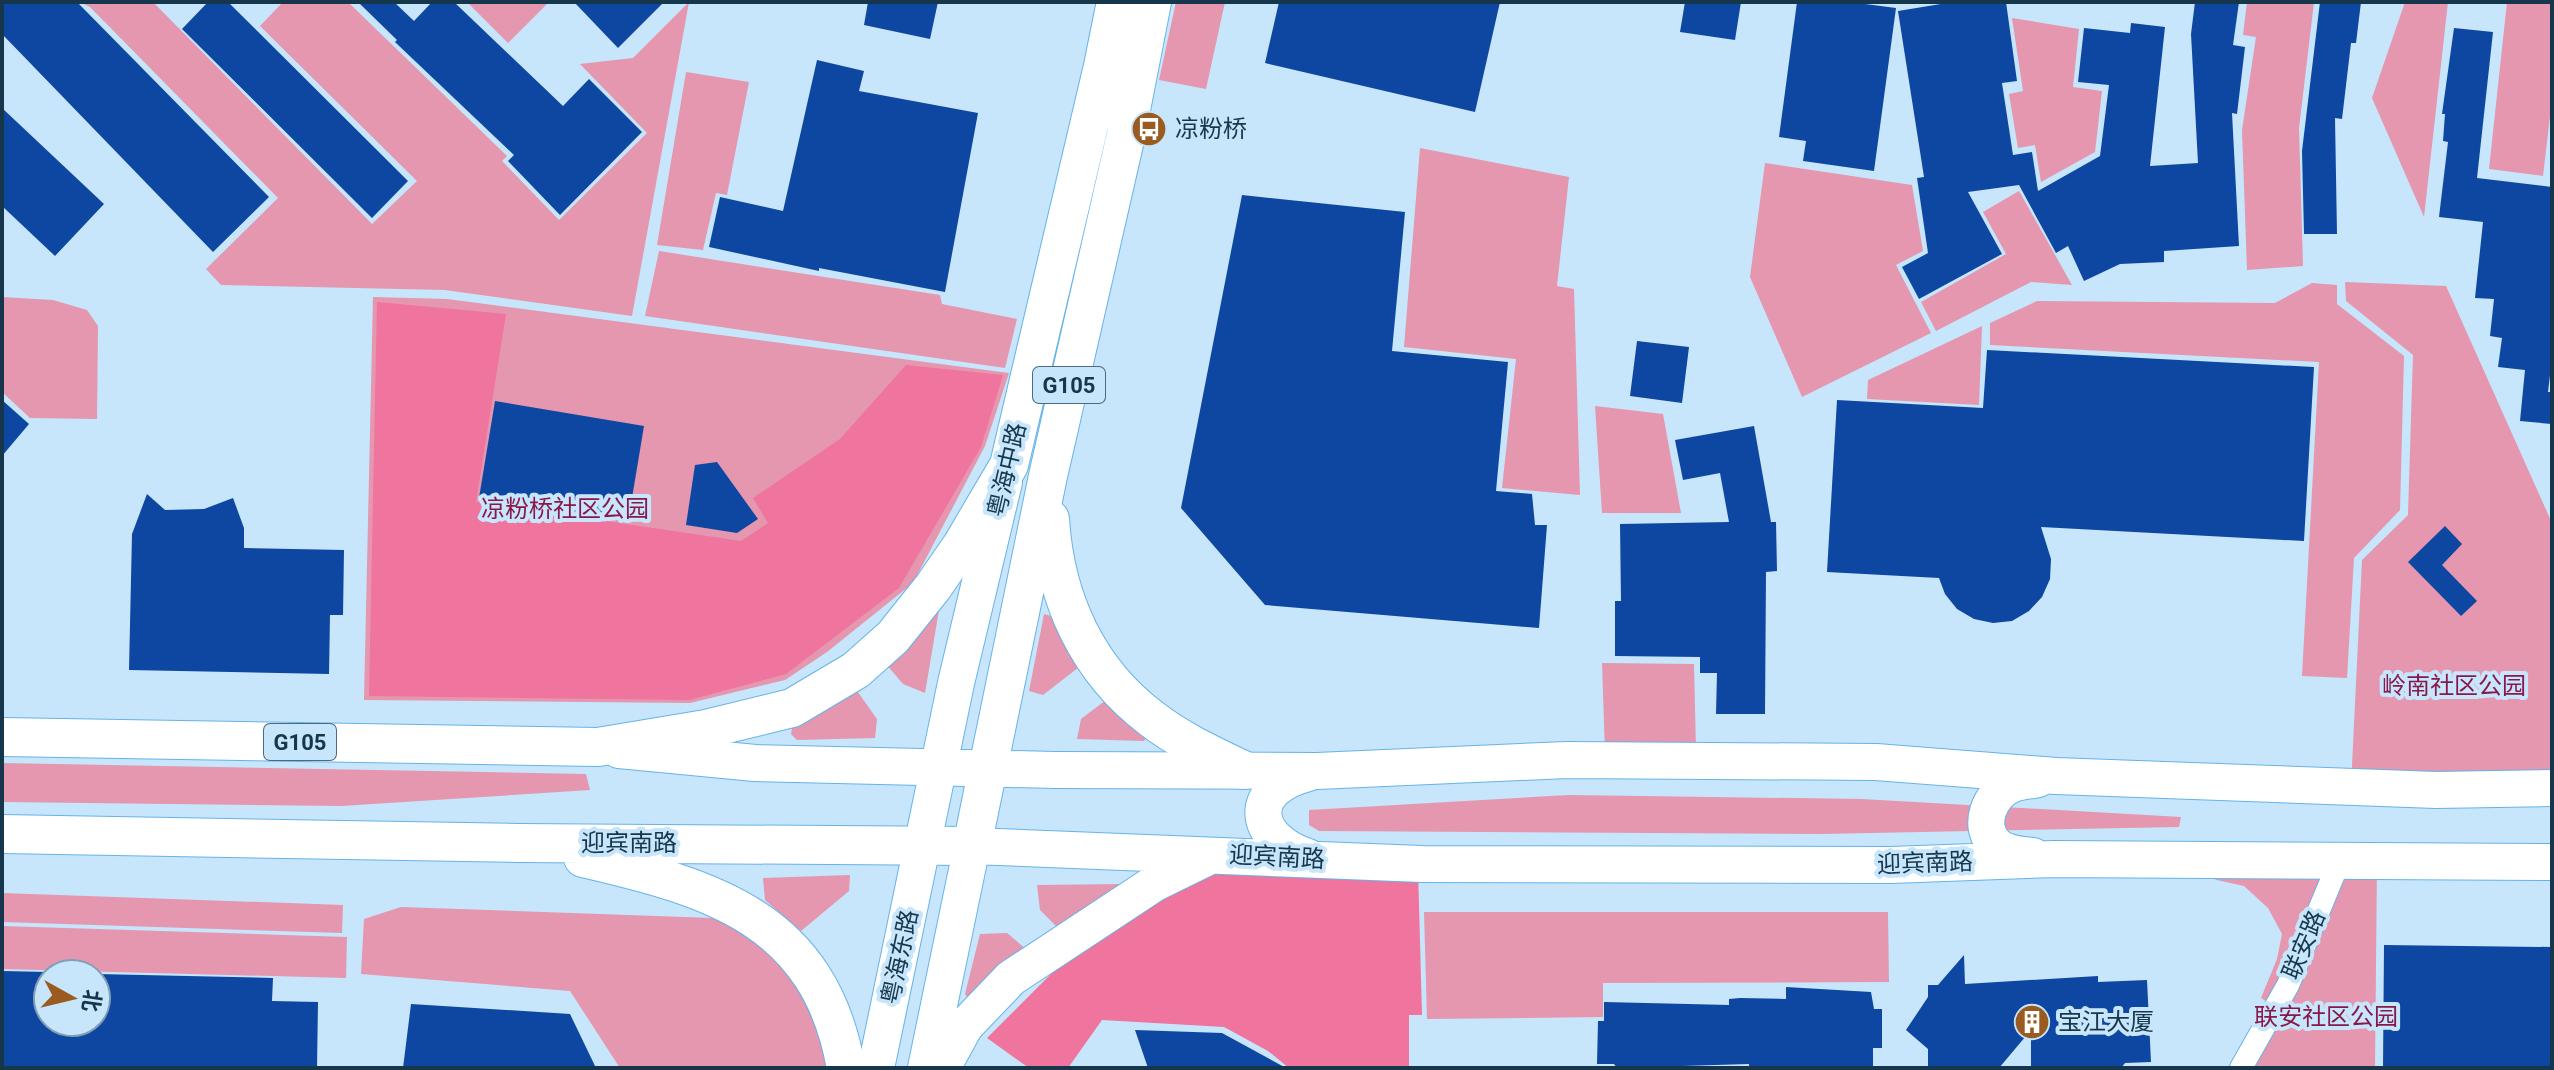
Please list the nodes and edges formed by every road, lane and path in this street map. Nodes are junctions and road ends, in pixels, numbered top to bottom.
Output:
1 (1116, 2) edge
2 (1152, 2) edge
3 (1009, 465) junction
4 (1048, 476) junction
5 (2, 737) edge
6 (598, 747) junction
7 (939, 767) junction
8 (988, 768) junction
9 (1243, 770) junction
10 (1317, 771) junction
11 (2056, 776) junction
12 (2552, 788) edge
13 (2, 834) edge
14 (518, 843) junction
15 (923, 846) junction
16 (972, 846) junction
17 (1213, 854) junction
18 (1314, 859) junction
19 (2054, 859) junction
20 (2339, 862) junction
21 (2552, 862) edge
22 (846, 1068) edge
23 (876, 1068) edge
24 (926, 1068) edge
25 (942, 1068) edge
26 (2241, 1068) edge

1 - 3 highway, 粤海中路 / G105
2 - 4 highway, 粤海中路 / G105
3 - 6 highway
3 - 7 main road, 粤海中路
4 - 8 highway, 粤海中路 / G105
4 - 9 highway
5 - 6 highway, G105
6 - 7 main road
7 - 8 main road
7 - 15 main road, 粤海中路
8 - 9 main road
8 - 16 highway, 粤海中路 / G105
9 - 10 main road
10 - 11 main road
10 - 18 main road
11 - 12 main road
11 - 19 main road
13 - 14 highway, 迎宾南路
14 - 15 highway, 迎宾南路
14 - 22 highway
15 - 16 highway, 迎宾南路
15 - 23 main road, 粤海东路
16 - 17 main road, 迎宾南路
16 - 24 main road, 粤海东路
17 - 18 main road, 迎宾南路
17 - 25 main road
18 - 19 main road, 迎宾南路
19 - 20 main road, 迎宾南路
20 - 21 main road, 迎宾南路
20 - 26 street, 联安路

